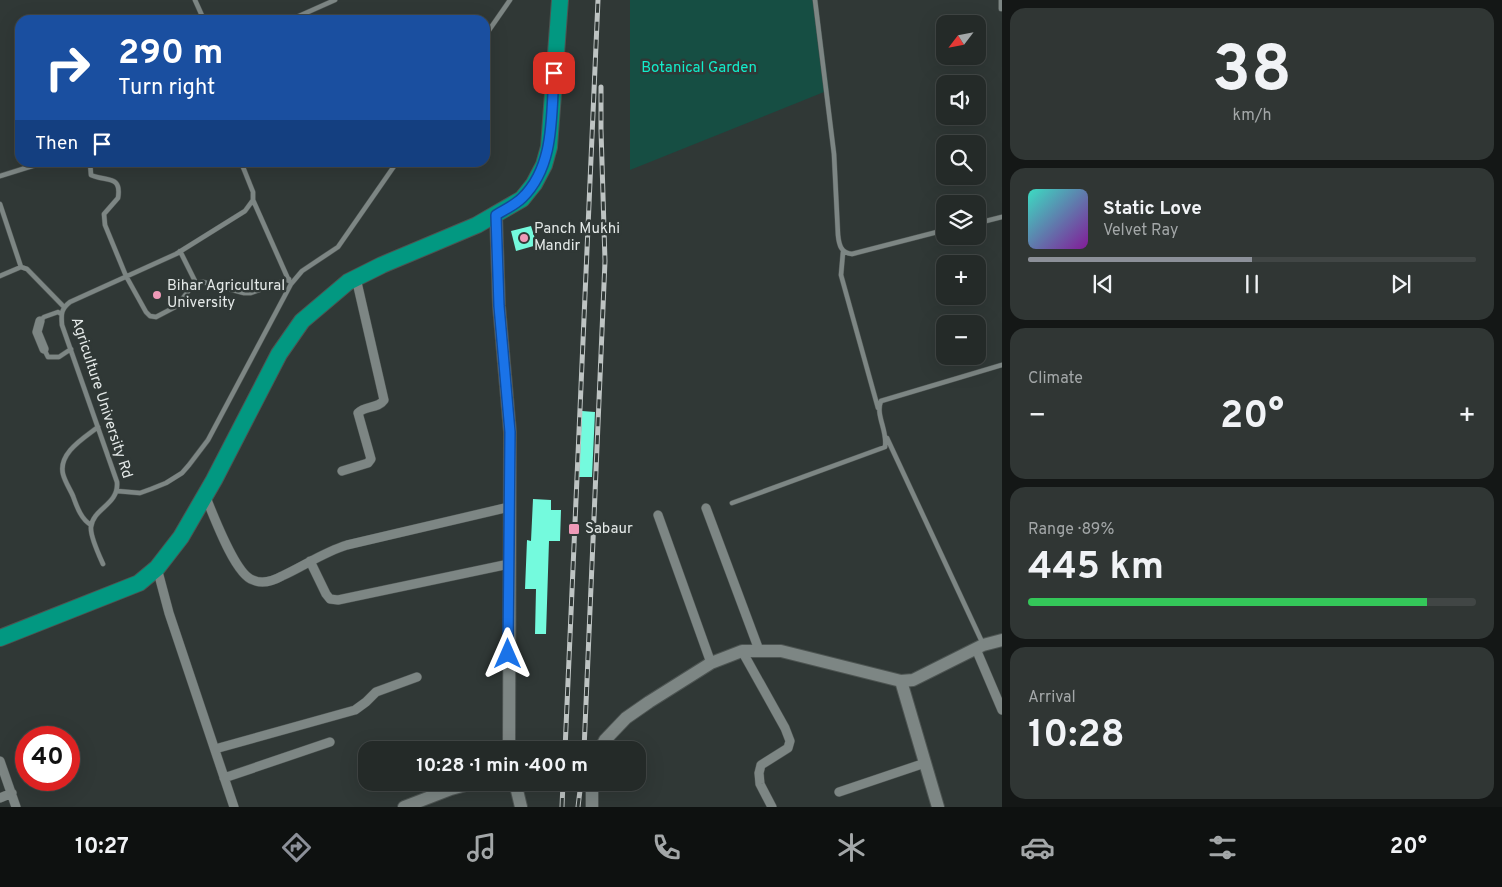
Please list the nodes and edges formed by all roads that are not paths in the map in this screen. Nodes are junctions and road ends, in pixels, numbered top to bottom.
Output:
1 (195, 0) edge
2 (335, 0) edge
3 (510, 0) edge
4 (560, 0) edge
5 (815, 0) edge
6 (1001, 0) edge
7 (1000, 9) dead end
8 (202, 15) edge
9 (301, 15) edge
10 (490, 29) edge
11 (30, 167) edge
12 (91, 167) edge
13 (243, 167) edge
14 (394, 167) edge
15 (0, 176) edge
16 (253, 200) junction
17 (0, 204) edge
18 (496, 215) junction
19 (1002, 217) edge
20 (986, 221) edge
21 (936, 232) edge
22 (180, 251) junction
23 (843, 252) junction
24 (21, 267) junction
25 (0, 276) edge
26 (126, 276) junction
27 (356, 278) junction
28 (289, 279) junction
29 (196, 283) junction
30 (291, 284) junction
31 (64, 307) junction
32 (61, 314) junction
33 (40, 321) joint
34 (44, 349) joint
35 (71, 349) junction
36 (1002, 365) edge
37 (878, 408) junction
38 (98, 427) junction
39 (886, 436) junction
40 (342, 471) dead end
41 (118, 491) junction
42 (205, 495) junction
43 (732, 503) dead end
44 (509, 507) junction
45 (706, 508) dead end
46 (658, 514) dead end
47 (91, 525) junction
48 (310, 561) junction
49 (102, 564) dead end
50 (509, 564) junction
51 (157, 568) junction
52 (0, 638) edge
53 (1002, 640) edge
54 (980, 647) junction
55 (759, 650) junction
56 (742, 651) junction
57 (711, 663) junction
58 (417, 676) dead end
59 (901, 681) junction
60 (1002, 710) edge
61 (508, 741) edge
62 (604, 741) edge
63 (330, 742) dead end
64 (215, 749) junction
65 (0, 761) edge
66 (925, 763) junction
67 (224, 778) junction
68 (444, 791) edge
69 (517, 791) edge
70 (592, 791) edge
71 (839, 792) dead end
72 (12, 793) junction
73 (0, 798) edge
74 (16, 807) edge
75 (234, 807) edge
76 (404, 807) edge
77 (521, 807) edge
78 (592, 807) edge
79 (772, 807) edge
80 (938, 807) edge

1 - 8 lane
2 - 9 lane
3 - 10 lane
4 - 18 highway
5 - 23 lane
6 - 7 lane
11 - 15 lane
12 - 26 lane
13 - 16 lane
14 - 30 lane
16 - 22 lane, Agriculture University Rd
16 - 28 lane
17 - 24 lane
18 - 27 highway
18 - 44 street
19 - 20 lane
21 - 23 lane
22 - 26 lane, Agriculture University Rd
22 - 29 lane
23 - 37 lane
24 - 25 lane
24 - 31 lane
26 - 29 lane
26 - 31 lane, Agriculture University Rd
27 - 40 street
27 - 42 highway
28 - 29 lane
28 - 30 lane
30 - 41 lane
31 - 32 lane, Agriculture University Rd
32 - 33 lane
32 - 35 lane, Agriculture University Rd
33 - 34 street
34 - 35 lane
35 - 38 lane, Agriculture University Rd
36 - 37 lane
37 - 39 lane
38 - 41 lane, Agriculture University Rd
38 - 47 lane
39 - 43 lane
39 - 54 lane
41 - 47 lane, Agriculture University Rd
42 - 48 street
42 - 51 highway
44 - 48 street
44 - 50 street
45 - 55 street
46 - 57 street
47 - 49 lane
48 - 50 street
50 - 61 street
51 - 52 highway
51 - 64 street
53 - 54 street
54 - 59 street
54 - 60 street
55 - 56 street
55 - 59 street
56 - 57 street
56 - 79 street
57 - 62 street
58 - 64 street
59 - 66 street
63 - 67 street
64 - 67 street
65 - 72 street
66 - 71 street
66 - 80 street
67 - 75 street
68 - 76 street
69 - 77 street
70 - 78 street
72 - 73 street
72 - 74 street

